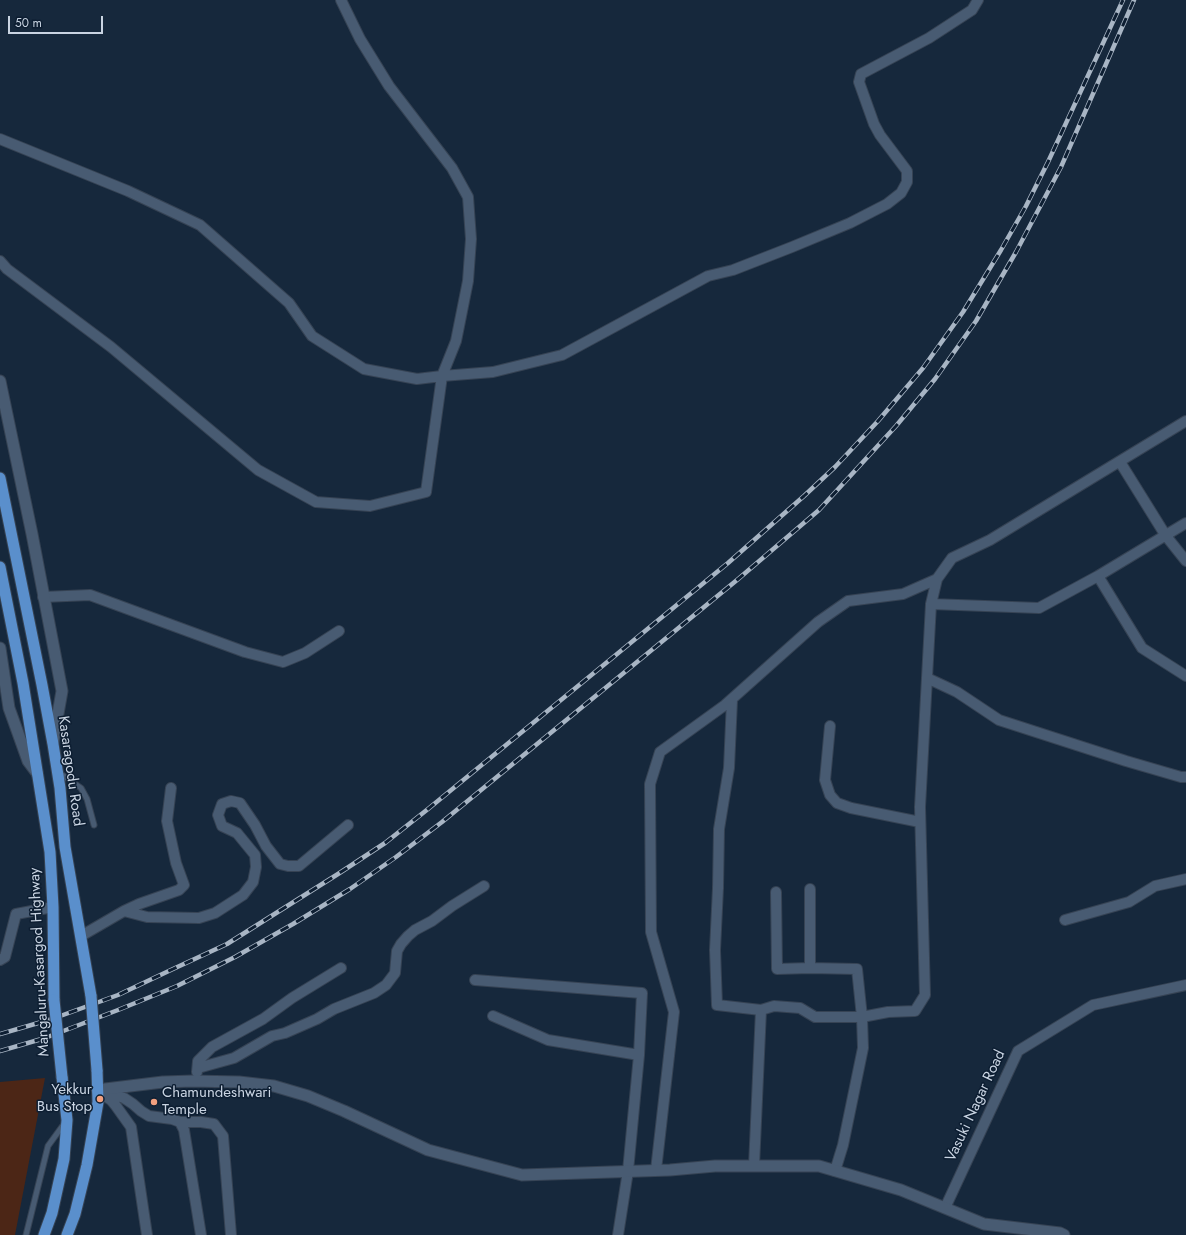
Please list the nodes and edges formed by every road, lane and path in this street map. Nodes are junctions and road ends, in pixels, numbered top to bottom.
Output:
1 (341, 0) edge
2 (978, 0) edge
3 (0, 139) edge
4 (0, 261) edge
5 (442, 376) junction
6 (0, 381) edge
7 (1186, 421) edge
8 (1120, 462) junction
9 (0, 478) edge
10 (1186, 523) edge
11 (1166, 536) junction
12 (1186, 561) edge
13 (0, 567) edge
14 (1098, 576) junction
15 (937, 579) junction
16 (43, 597) junction
17 (931, 604) junction
18 (339, 631) dead end
19 (0, 648) edge
20 (1186, 676) edge
21 (927, 678) junction
22 (732, 700) junction
23 (830, 726) dead end
24 (53, 744) junction
25 (57, 772) junction
26 (37, 773) junction
27 (1186, 777) edge
28 (171, 788) dead end
29 (920, 822) junction
30 (94, 825) dead end
31 (348, 825) dead end
32 (1186, 879) edge
33 (484, 886) dead end
34 (810, 889) dead end
35 (776, 892) dead end
36 (53, 907) junction
37 (124, 911) junction
38 (1066, 920) dead end
39 (81, 936) junction
40 (0, 960) edge
41 (341, 968) dead end
42 (810, 968) junction
43 (475, 980) dead end
44 (1186, 985) edge
45 (761, 1010) junction
46 (493, 1016) dead end
47 (862, 1017) junction
48 (638, 1055) junction
49 (198, 1068) junction
50 (193, 1081) junction
51 (97, 1090) junction
52 (145, 1114) junction
53 (67, 1120) junction
54 (180, 1122) junction
55 (131, 1127) junction
56 (754, 1166) junction
57 (656, 1170) junction
58 (835, 1170) junction
59 (628, 1171) junction
60 (945, 1208) junction
61 (26, 1235) edge
62 (44, 1235) edge
63 (67, 1235) edge
64 (147, 1235) edge
65 (201, 1235) edge
66 (231, 1235) edge
67 (618, 1235) edge
68 (1064, 1235) edge

1 - 5 street
2 - 5 street
3 - 5 street
4 - 5 street
6 - 16 street
7 - 8 street
8 - 11 street
8 - 15 street
9 - 24 highway, Kasaragodu Road
10 - 11 street
11 - 12 street
11 - 14 street
13 - 26 highway
14 - 17 street
14 - 20 street
15 - 17 street
15 - 22 street
16 - 18 street
16 - 24 street
17 - 21 street
19 - 26 street
21 - 27 street
21 - 29 street
22 - 45 street
22 - 57 street
23 - 29 street
24 - 25 highway, Kasaragodu Road
25 - 30 lane
25 - 39 highway, Kasaragodu Road
26 - 36 highway, Mangaluru-Kasargod Highway
28 - 37 street
29 - 47 street
31 - 37 street
32 - 38 street
33 - 49 street
34 - 42 street
35 - 42 street
36 - 40 street
36 - 53 highway, Mangaluru-Kasargod Highway, bridge
37 - 39 street
39 - 51 highway, Kasaragodu Road, bridge
41 - 49 street
42 - 47 street
43 - 48 street
44 - 60 street, Vasuki Nagar Road
45 - 47 street
45 - 56 street
46 - 48 street
47 - 58 street
48 - 59 street
49 - 50 street
50 - 51 street
50 - 59 street
51 - 52 street
51 - 55 street
51 - 63 highway, Kasaragodu Road
52 - 54 street
52 - 55 street
53 - 61 lane
53 - 62 highway, Mangaluru-Kasargod Highway
54 - 65 street
54 - 66 street
55 - 64 street
56 - 57 street
56 - 58 street
57 - 59 street
58 - 60 street
59 - 67 street
60 - 68 street

